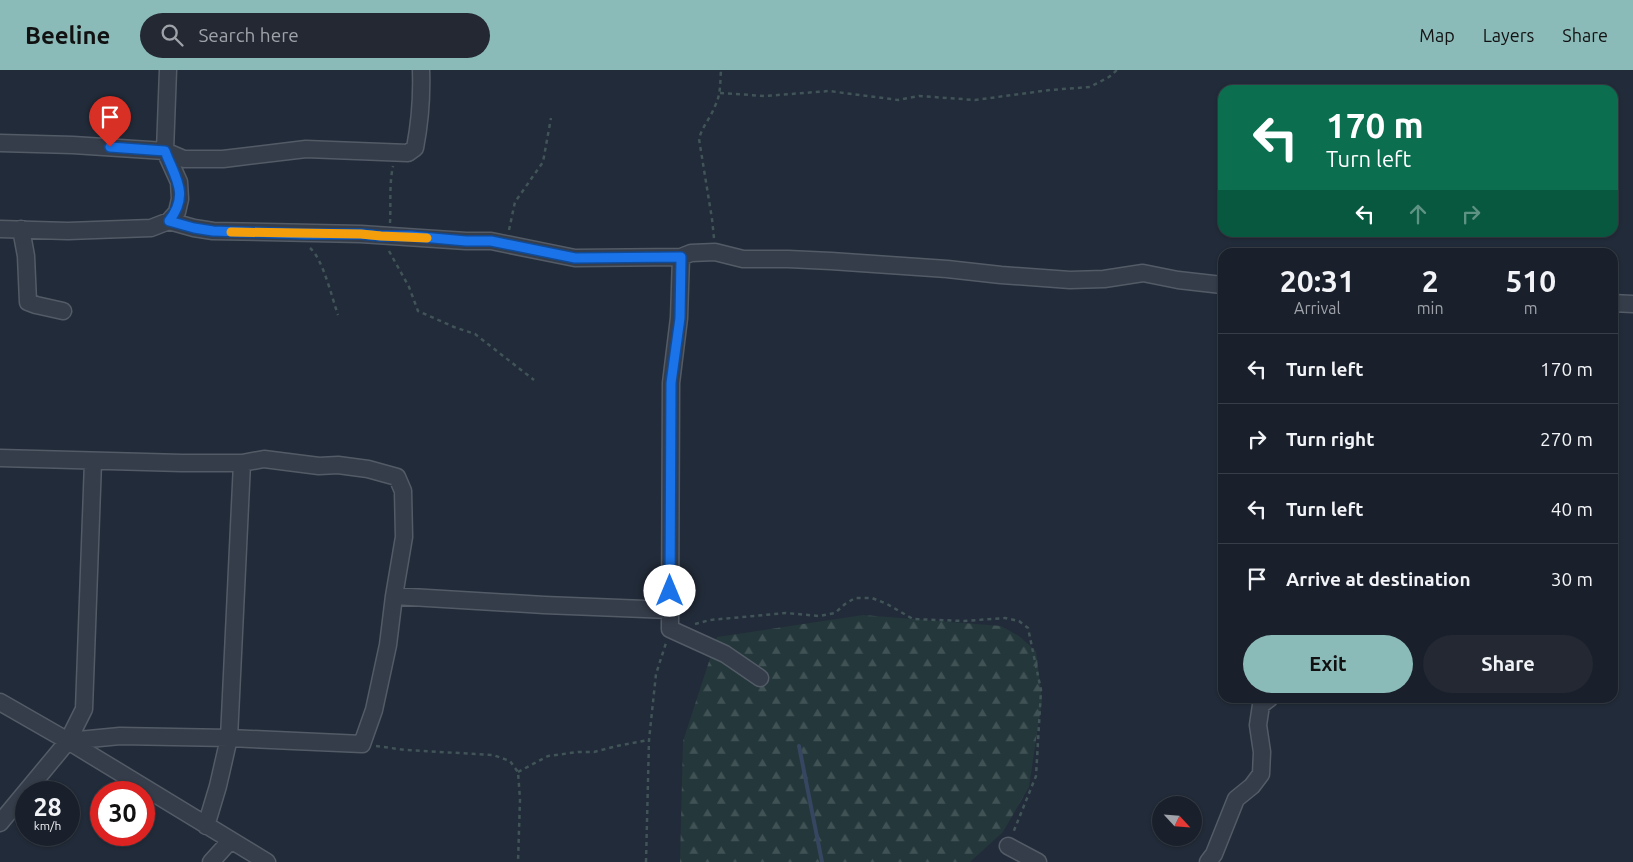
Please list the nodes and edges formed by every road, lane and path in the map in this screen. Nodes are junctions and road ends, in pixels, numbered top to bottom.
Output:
1 (168, 70) edge
2 (421, 70) edge
3 (721, 70) edge
4 (1118, 70) edge
5 (720, 93) junction
6 (551, 118) dead end
7 (0, 143) edge
8 (165, 151) junction
9 (395, 152) junction
10 (169, 221) junction
11 (0, 228) edge
12 (21, 230) junction
13 (293, 234) junction
14 (385, 236) junction
15 (505, 243) junction
16 (715, 252) junction
17 (681, 257) junction
18 (1218, 285) edge
19 (1618, 303) edge
20 (1633, 304) edge
21 (63, 311) dead end
22 (338, 315) dead end
23 (534, 380) dead end
24 (0, 458) edge
25 (93, 462) junction
26 (242, 463) junction
27 (394, 596) junction
28 (670, 610) junction
29 (670, 629) junction
30 (760, 678) dead end
31 (0, 702) edge
32 (1264, 703) edge
33 (229, 738) junction
34 (649, 740) junction
35 (68, 742) junction
36 (362, 744) junction
37 (518, 772) junction
38 (0, 823) edge
39 (206, 826) junction
40 (230, 841) junction
41 (1008, 846) joint
42 (211, 862) edge
43 (267, 862) edge
44 (518, 862) edge
45 (646, 862) edge
46 (1038, 862) edge
47 (1208, 862) edge

1 - 8 street
2 - 9 street
3 - 5 path
4 - 5 path
5 - 16 path
6 - 15 path
7 - 8 street
8 - 9 street
8 - 10 street
9 - 14 path
10 - 12 street
10 - 13 street
11 - 12 street
12 - 21 street
13 - 14 street
13 - 22 path
14 - 15 street
14 - 23 path
15 - 17 street
16 - 17 street
16 - 18 street
17 - 28 street
19 - 20 street
24 - 25 street
25 - 26 street
25 - 35 street
26 - 27 street
26 - 33 street
27 - 28 street
27 - 36 street
28 - 29 street
29 - 30 street
29 - 34 path
29 - 41 path
31 - 35 street
32 - 47 street
33 - 35 street
33 - 36 street
33 - 39 street
34 - 37 path
34 - 45 path
35 - 38 street
35 - 39 street
36 - 37 path
37 - 44 path
39 - 40 street
40 - 42 street
40 - 43 street
41 - 46 street

